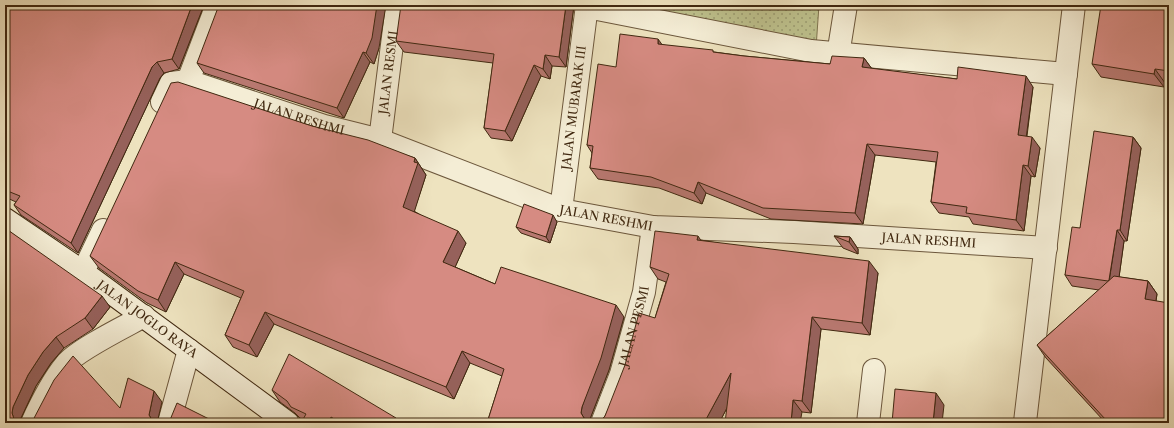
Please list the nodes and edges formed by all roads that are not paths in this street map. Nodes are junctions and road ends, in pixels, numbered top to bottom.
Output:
1 (217, 5) edge
2 (397, 5) edge
3 (846, 5) edge
4 (1074, 5) edge
5 (587, 6) edge
6 (838, 55) junction
7 (1066, 74) junction
8 (188, 81) junction
9 (155, 118) edge
10 (380, 140) junction
11 (113, 209) edge
12 (561, 210) junction
13 (5, 219) edge
14 (653, 227) junction
15 (1046, 248) junction
16 (83, 272) junction
17 (144, 316) junction
18 (189, 350) junction
19 (874, 370) dead end
20 (1025, 422) dead end
21 (32, 423) edge
22 (169, 423) edge
23 (288, 423) edge
24 (602, 423) edge
25 (868, 423) edge

1 - 8 street
2 - 10 street, JALAN RESMI
3 - 6 street
4 - 7 street
5 - 6 street
5 - 12 street, JALAN MUBARAK III
6 - 7 street
7 - 15 street
8 - 9 street
8 - 10 street, JALAN RESHMI
10 - 12 street, JALAN RESHMI
11 - 16 street
12 - 14 street, JALAN RESHMI
13 - 16 street, JALAN JOGLO RAYA
14 - 15 street, JALAN RESHMI
14 - 24 street, JALAN PESMI
15 - 20 street
16 - 17 street, JALAN JOGLO RAYA
17 - 18 street, JALAN JOGLO RAYA
17 - 21 street
18 - 22 street
18 - 23 street, JALAN JOGLO RAYA
19 - 25 street

